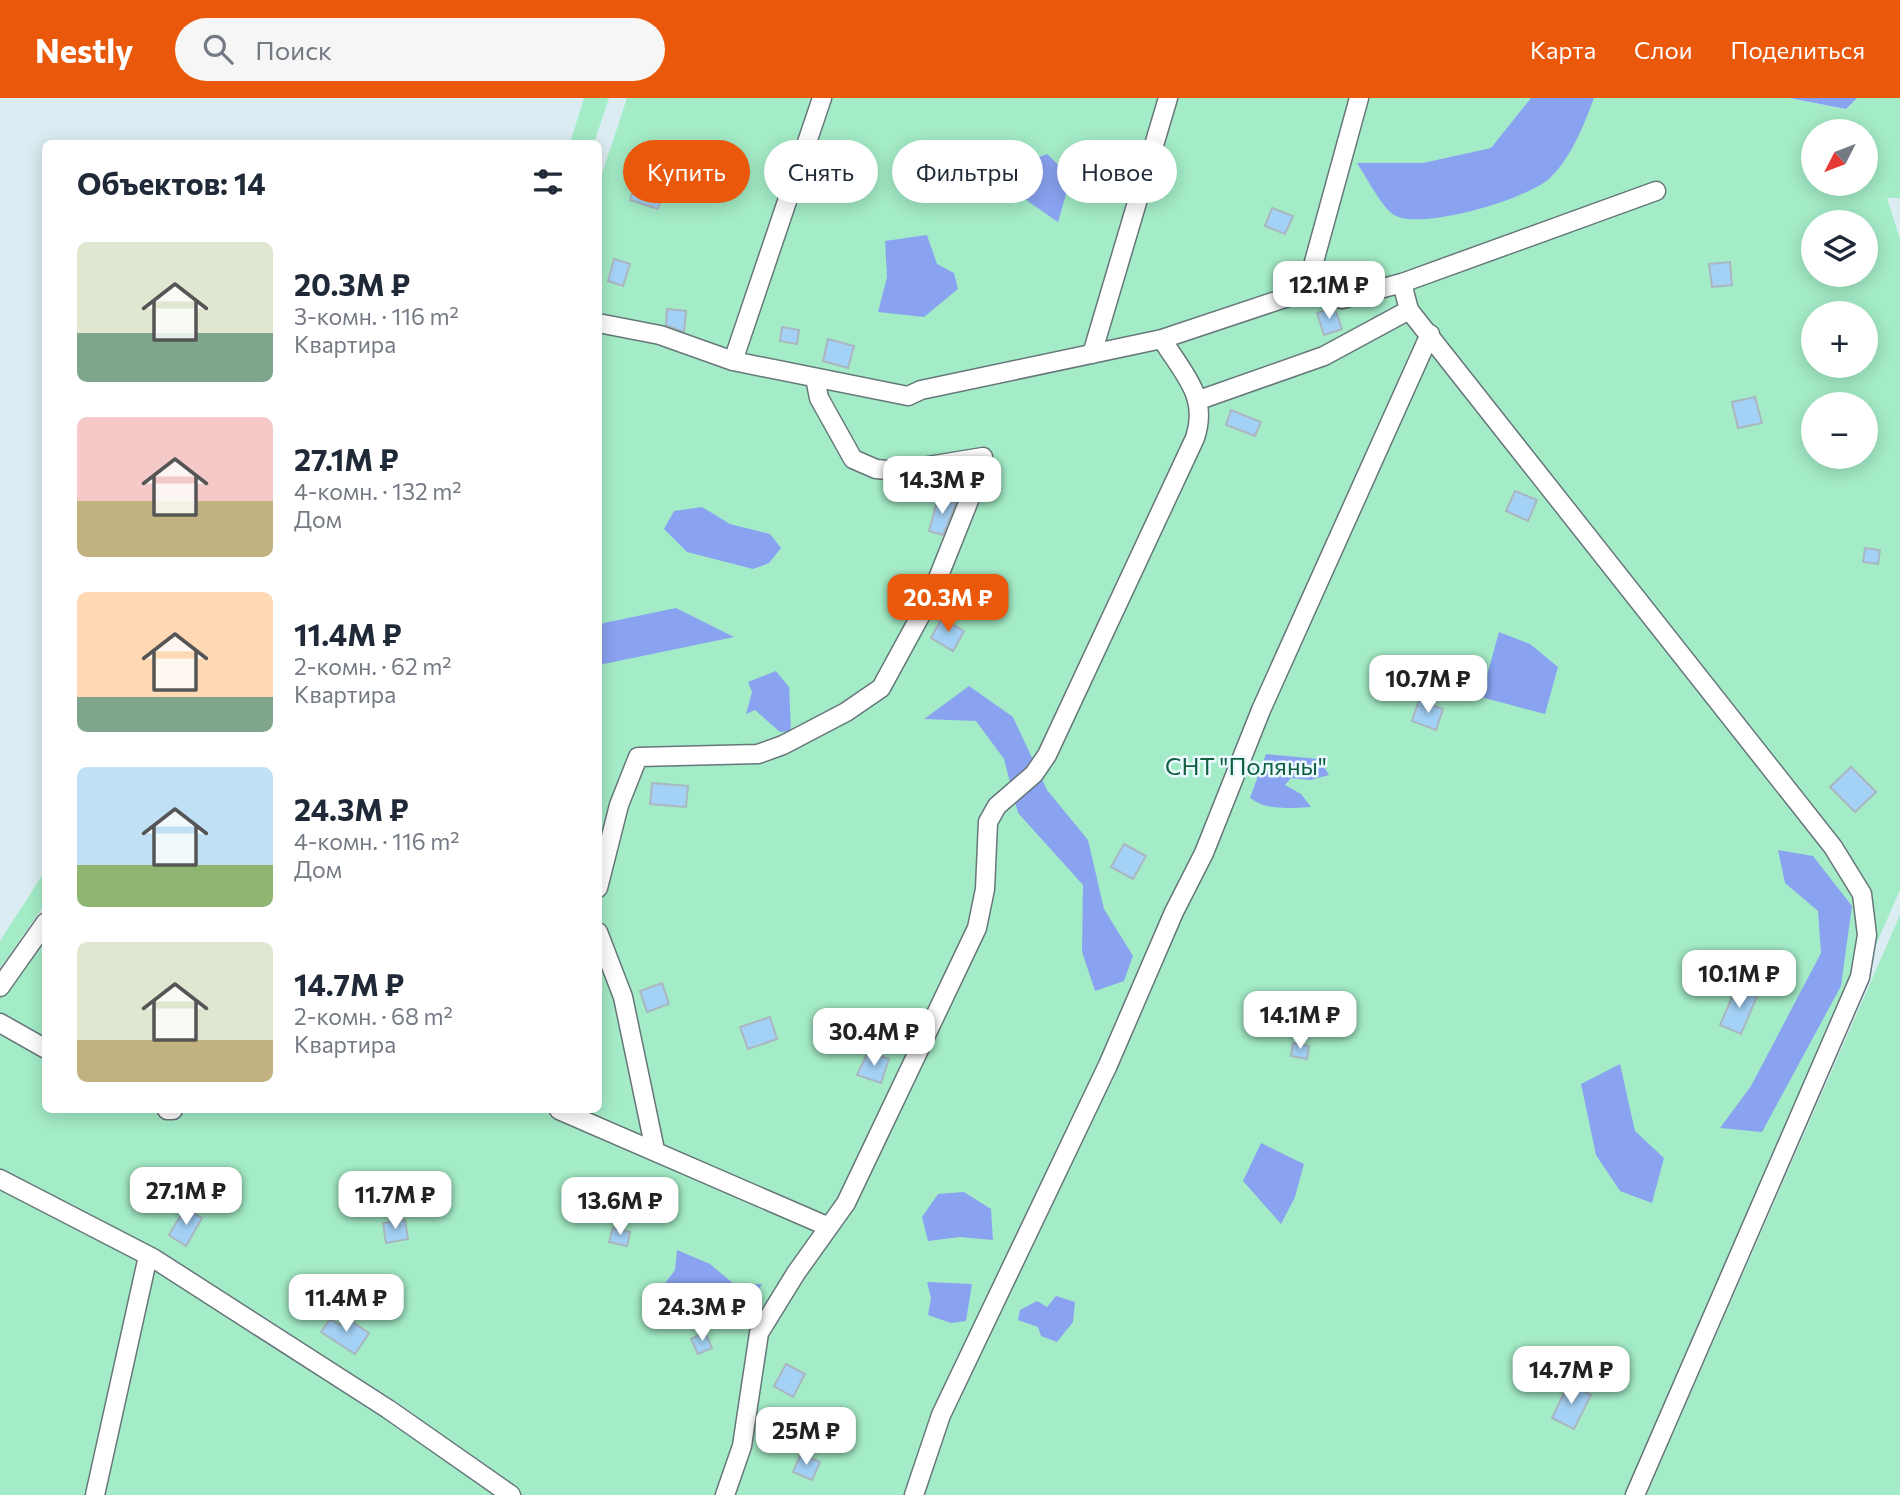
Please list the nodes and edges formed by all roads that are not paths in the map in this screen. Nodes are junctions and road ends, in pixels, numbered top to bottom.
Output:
1 (822, 98) edge
2 (1168, 98) edge
3 (1359, 98) edge
4 (1656, 191) dead end
5 (1402, 283) junction
6 (1306, 291) junction
7 (1409, 310) junction
8 (602, 324) edge
9 (1430, 334) junction
10 (1162, 340) junction
11 (1091, 354) junction
12 (733, 361) junction
13 (815, 378) junction
14 (1199, 400) junction
15 (602, 872) edge
16 (42, 928) edge
17 (602, 943) edge
18 (0, 987) edge
19 (0, 1023) edge
20 (42, 1047) edge
21 (566, 1113) edge
22 (655, 1150) junction
23 (0, 1179) edge
24 (829, 1227) junction
25 (148, 1256) junction
26 (95, 1495) edge
27 (511, 1495) edge
28 (725, 1495) edge
29 (914, 1495) edge
30 (1635, 1495) edge

1 - 12 street
2 - 11 street
3 - 6 street
4 - 5 street
5 - 6 street
5 - 7 street
6 - 10 street
7 - 9 street
7 - 14 street
8 - 12 street
9 - 29 street
9 - 30 street
10 - 11 street
10 - 14 street
11 - 13 street
12 - 13 street
13 - 15 street
14 - 24 street
16 - 18 street
17 - 22 street
19 - 20 street
21 - 22 street
22 - 24 street
23 - 25 street
24 - 28 street
25 - 26 street
25 - 27 street

